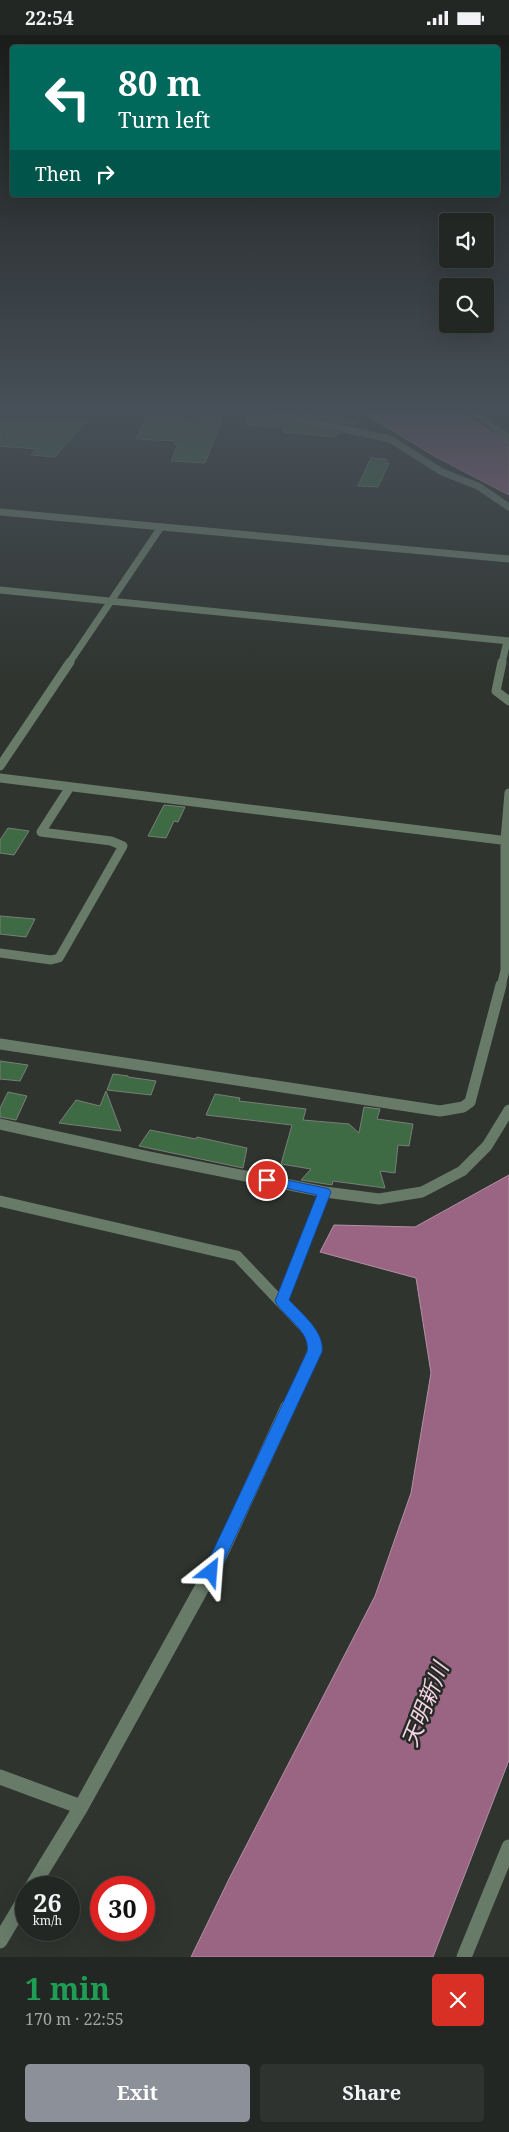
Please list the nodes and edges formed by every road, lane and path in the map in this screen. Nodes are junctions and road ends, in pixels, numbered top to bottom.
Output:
1 (0, 512) edge
2 (161, 527) junction
3 (509, 559) edge
4 (0, 590) edge
5 (110, 601) junction
6 (508, 641) edge
7 (509, 701) edge
8 (0, 766) edge
9 (0, 778) edge
10 (70, 787) junction
11 (509, 793) edge
12 (507, 841) edge
13 (0, 953) edge
14 (0, 1044) edge
15 (509, 1110) edge
16 (0, 1124) edge
17 (325, 1192) junction
18 (0, 1201) edge
19 (282, 1301) junction
20 (0, 1777) edge
21 (81, 1807) junction
22 (509, 1847) edge
23 (39, 1876) edge
24 (15, 1916) edge
25 (0, 1941) edge
26 (464, 1957) edge

1 - 2 street
2 - 3 street
2 - 5 street
4 - 5 street
5 - 6 street
5 - 8 street
6 - 7 street
9 - 10 street
10 - 12 street
10 - 13 street
11 - 12 street
12 - 14 street
15 - 17 street
16 - 17 street
17 - 19 street
18 - 19 street
19 - 21 street
20 - 21 street
21 - 23 street
22 - 26 street
24 - 25 street

